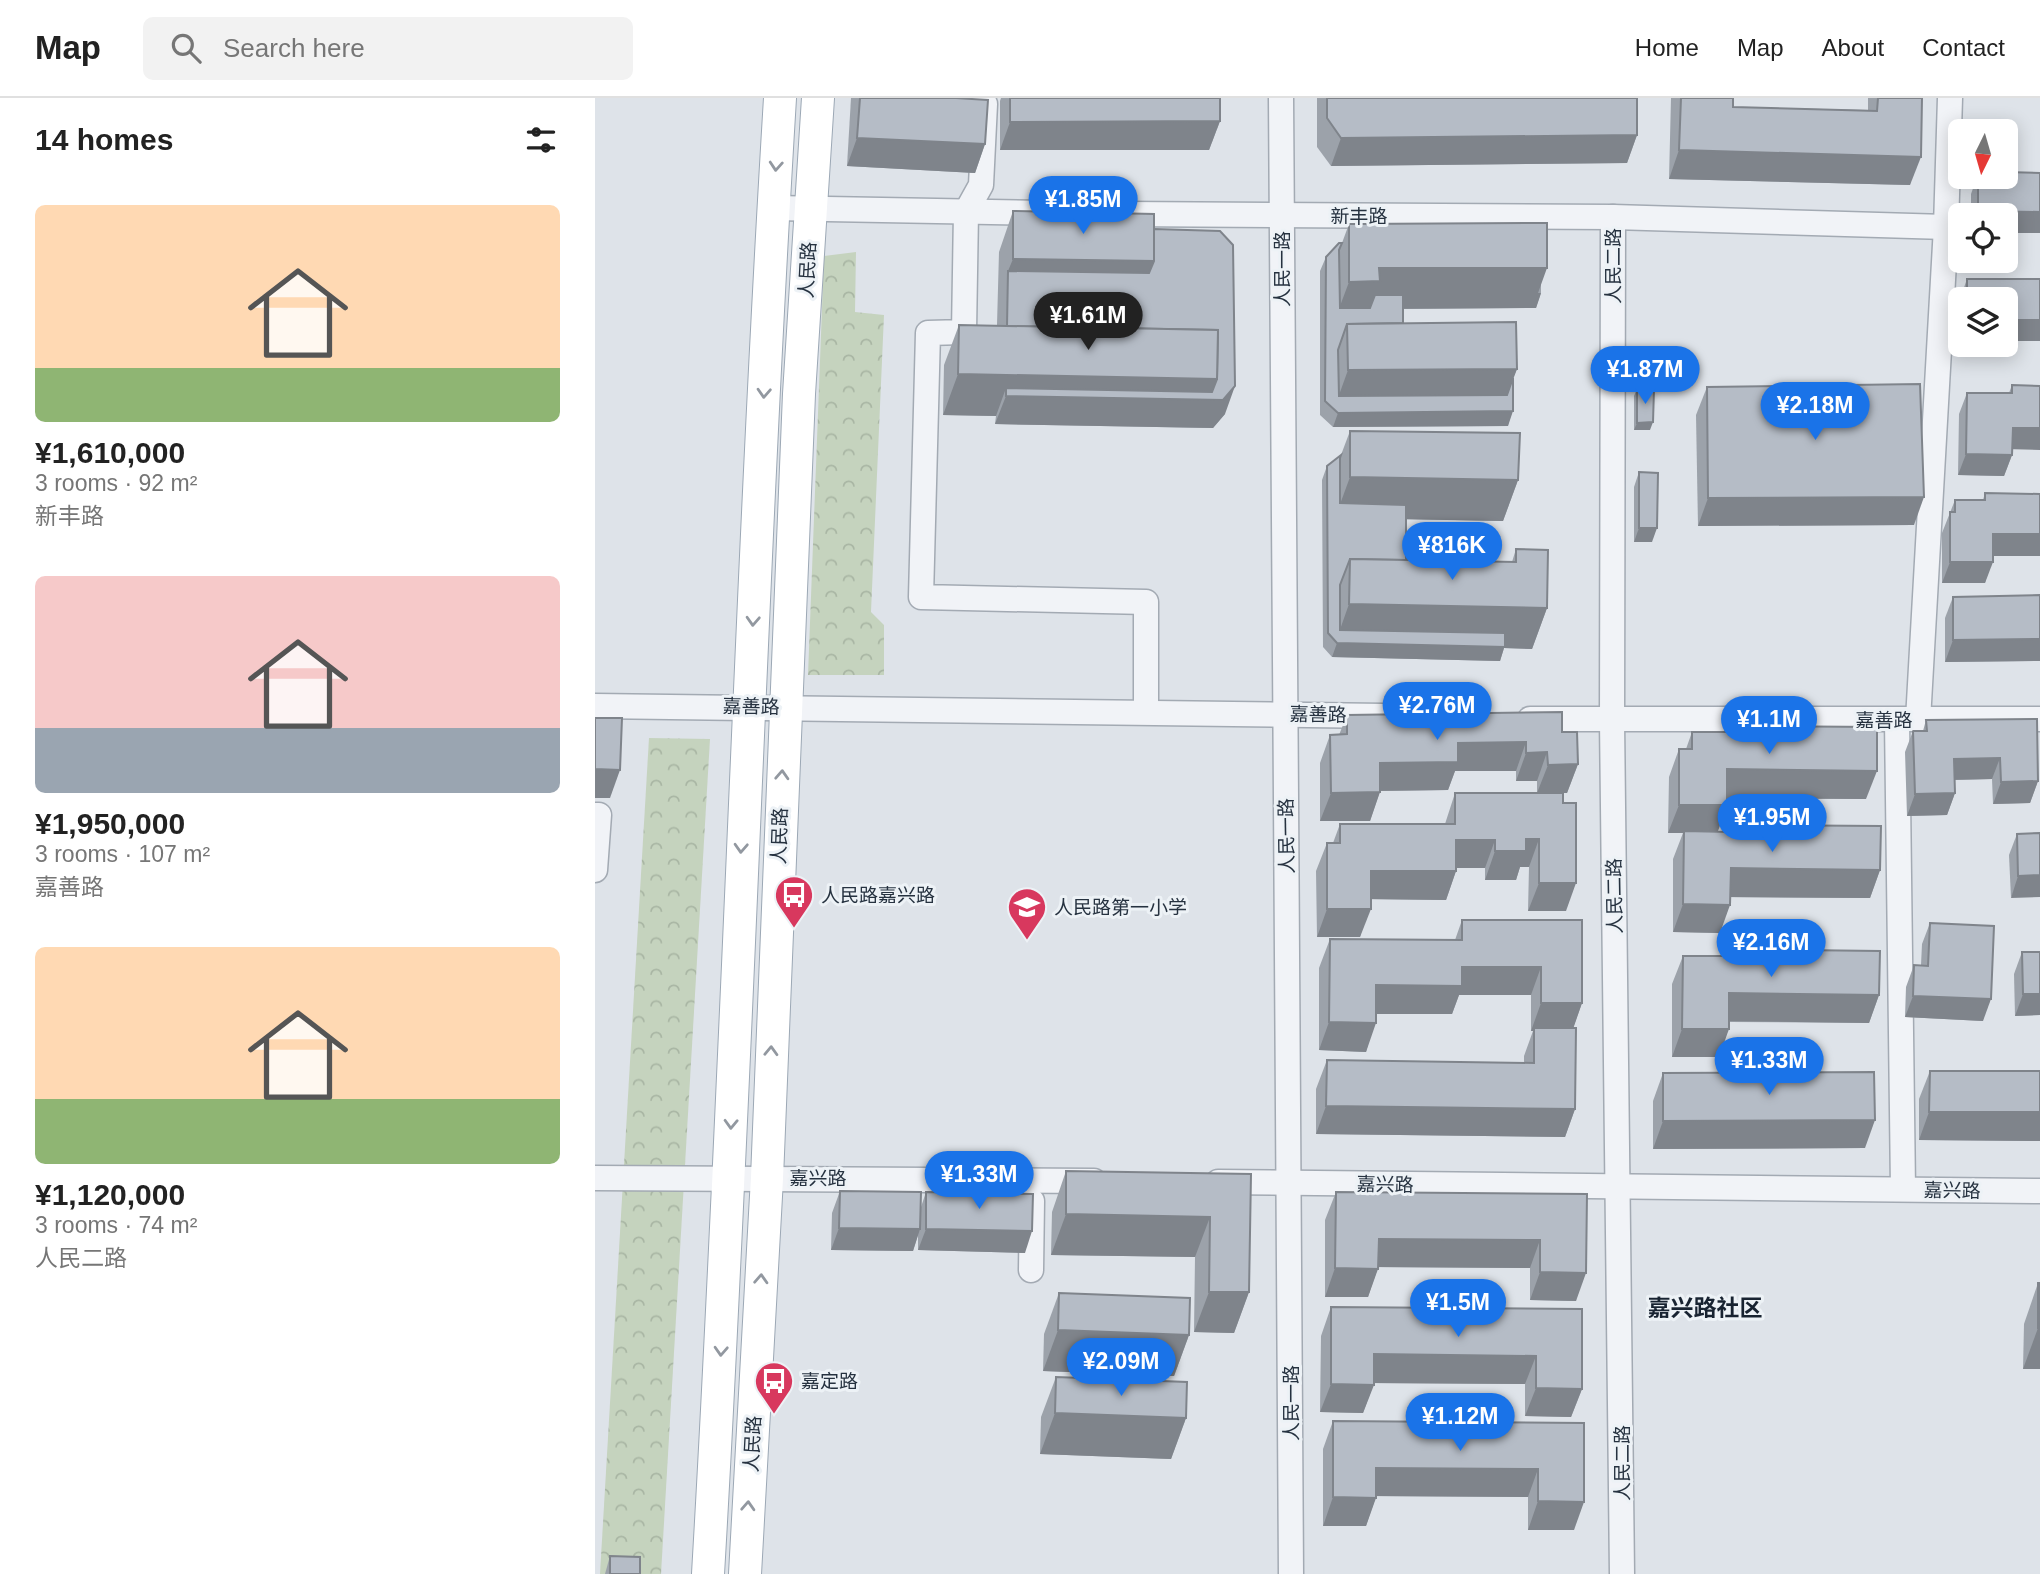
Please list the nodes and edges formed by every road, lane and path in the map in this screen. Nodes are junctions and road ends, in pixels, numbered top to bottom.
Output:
1 (780, 98) edge
2 (818, 98) edge
3 (978, 98) edge
4 (1281, 98) edge
5 (1950, 98) edge
6 (773, 208) junction
7 (810, 211) junction
8 (966, 212) junction
9 (1062, 213) edge
10 (1103, 214) edge
11 (1281, 216) junction
12 (1613, 217) junction
13 (1946, 228) junction
14 (595, 706) edge
15 (748, 706) junction
16 (785, 707) junction
17 (1146, 712) junction
18 (1284, 713) junction
19 (1407, 716) edge
20 (1503, 718) edge
21 (2040, 719) edge
22 (1907, 720) junction
23 (1612, 721) junction
24 (595, 815) edge
25 (595, 870) edge
26 (729, 1177) junction
27 (595, 1178) edge
28 (767, 1178) junction
29 (1033, 1180) junction
30 (1114, 1181) edge
31 (1196, 1182) edge
32 (1291, 1183) junction
33 (1619, 1186) junction
34 (1903, 1189) junction
35 (2040, 1191) edge
36 (1031, 1270) dead end
37 (708, 1574) edge
38 (745, 1574) edge
39 (1291, 1574) edge
40 (1622, 1574) edge

1 -> 6 main road, 人民路
2 - 7 main road, 人民路
3 - 8 street
4 - 11 street, 人民一路
5 - 13 street
6 - 7 street
6 -> 15 main road, 人民路
7 - 8 street
7 - 16 main road, 人民路
8 - 9 street
8 - 17 street
10 - 11 street, 新丰路
11 - 12 street, 新丰路
11 - 18 street, 人民一路
12 - 13 street, 新丰路
12 - 23 street, 人民二路
13 - 22 street
14 - 15 street, 嘉善路
15 - 16 street, 嘉善路
15 -> 26 main road, 人民路
16 - 17 street, 嘉善路
28 -> 16 main road, 人民路
17 - 18 street, 嘉善路
18 - 19 street, 嘉善路
18 - 32 street, 人民一路
20 - 23 street, 嘉善路
21 - 22 street, 嘉善路
22 - 23 street, 嘉善路
22 - 34 street
23 - 33 street, 人民二路
24 - 25 street
26 - 27 street, 嘉兴路
26 - 28 street, 嘉兴路
26 -> 37 main road, 人民路
28 - 29 street, 嘉兴路
38 -> 28 main road, 人民路
29 - 30 street, 嘉兴路
29 - 36 street
31 - 32 street, 嘉兴路
32 - 33 street, 嘉兴路
32 - 39 street, 人民一路
33 - 34 street, 嘉兴路
33 - 40 street, 人民二路
34 - 35 street, 嘉兴路

